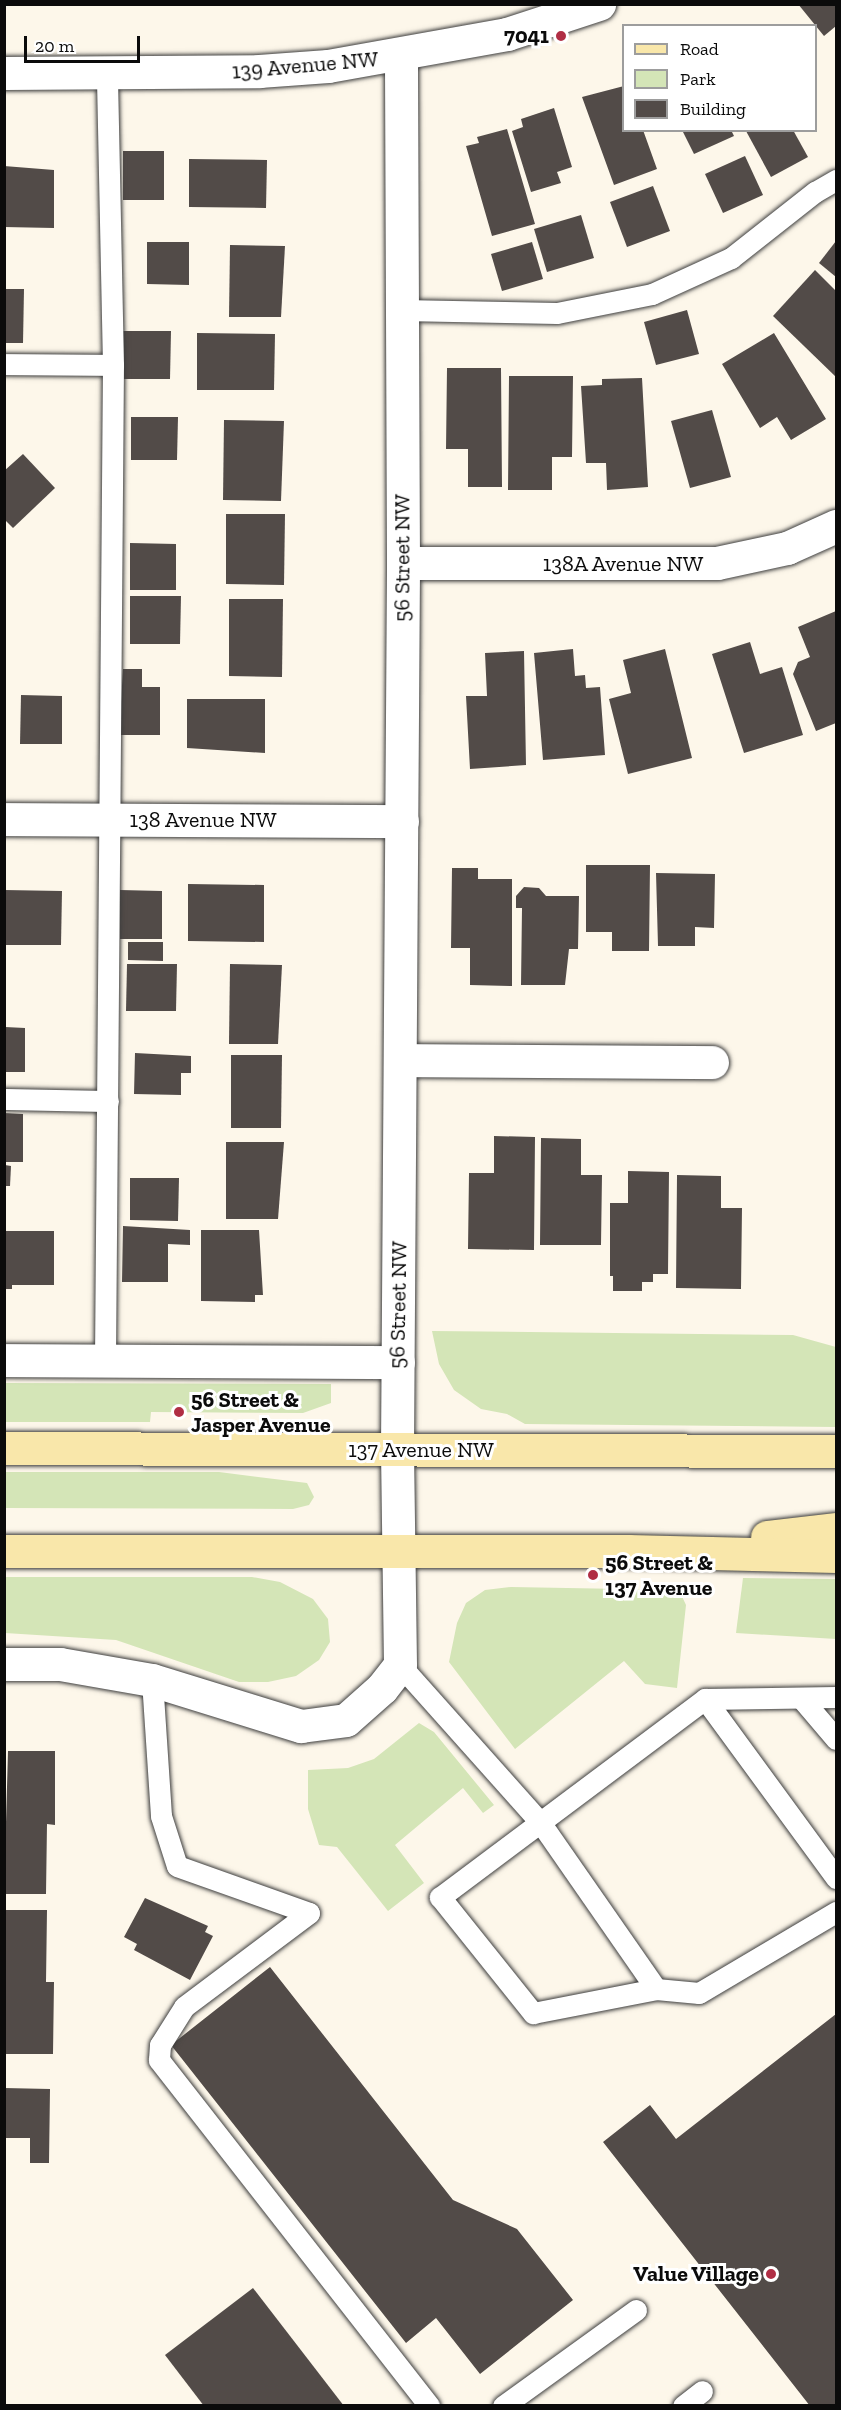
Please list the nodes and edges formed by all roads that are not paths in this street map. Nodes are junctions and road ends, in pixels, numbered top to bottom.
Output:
1 (599, 4) edge
2 (401, 56) junction
3 (4, 73) edge
4 (107, 73) junction
5 (837, 180) edge
6 (401, 310) junction
7 (4, 364) edge
8 (113, 365) junction
9 (837, 526) edge
10 (403, 564) junction
11 (4, 819) edge
12 (110, 820) junction
13 (402, 821) junction
14 (401, 1060) junction
15 (712, 1062) dead end
16 (4, 1099) edge
17 (108, 1101) junction
18 (4, 1360) edge
19 (105, 1360) junction
20 (398, 1362) junction
21 (4, 1448) edge
22 (397, 1450) junction
23 (837, 1450) edge
24 (837, 1529) edge
25 (4, 1551) edge
26 (398, 1551) junction
27 (628, 1551) junction
28 (837, 1556) edge
29 (4, 1664) edge
30 (400, 1665) junction
31 (152, 1680) junction
32 (837, 1697) edge
33 (801, 1698) junction
34 (705, 1699) junction
35 (837, 1738) edge
36 (540, 1822) junction
37 (837, 1878) edge
38 (837, 1912) edge
39 (656, 1989) junction
40 (636, 2310) dead end
41 (702, 2391) dead end
42 (429, 2406) edge
43 (503, 2406) edge
44 (683, 2406) edge

1 - 2 street, 139 Avenue NW
2 - 4 street, 139 Avenue NW
2 - 6 street, 56 Street NW
3 - 4 street, 139 Avenue NW
4 - 8 lane
5 - 6 lane
6 - 10 street, 56 Street NW
7 - 8 lane
8 - 12 lane
9 - 10 street, 138A Avenue NW
10 - 13 street, 56 Street NW
11 - 12 street, 138 Avenue NW
12 - 13 street, 138 Avenue NW
12 - 17 lane
13 - 14 street, 56 Street NW
14 - 15 street
14 - 20 street, 56 Street NW
16 - 17 lane
17 - 19 lane
18 - 19 street
19 - 20 street
20 - 22 street, 56 Street NW
21 - 22 main road, 137 Avenue NW
22 - 23 main road, 137 Avenue NW
22 - 26 street, 56 Street NW
24 - 27 main road
25 - 26 main road
26 - 27 main road
26 - 30 street
27 - 28 main road
29 - 31 street
30 - 31 street
30 - 36 lane
31 - 42 lane
32 - 33 lane
33 - 34 lane
33 - 35 lane
34 - 36 lane
34 - 37 lane
36 - 39 lane
36 - 39 lane
38 - 39 lane
40 - 43 lane
41 - 44 lane

